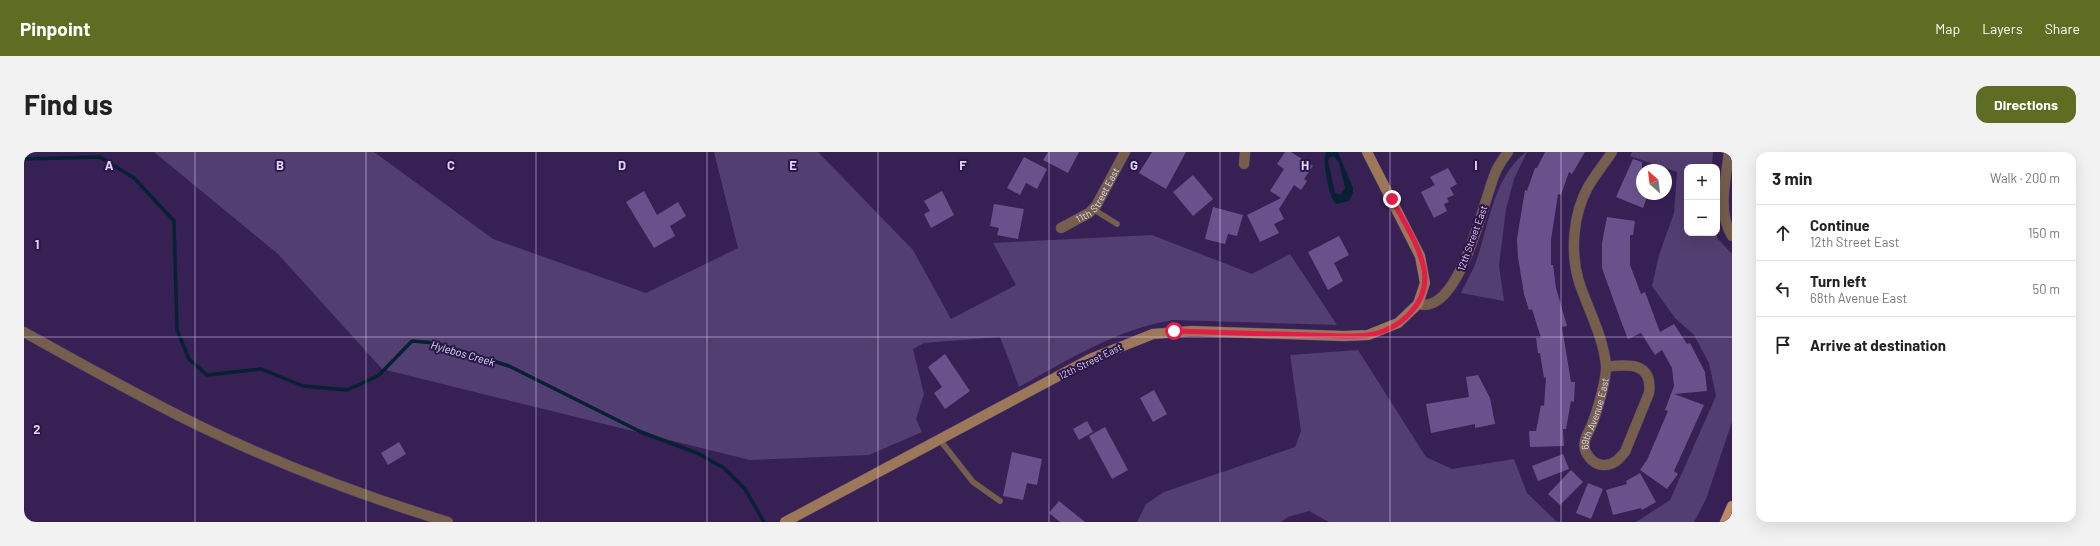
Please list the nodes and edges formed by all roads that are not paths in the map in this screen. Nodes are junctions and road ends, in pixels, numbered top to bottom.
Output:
1 (1125, 152) edge
2 (1245, 152) edge
3 (1367, 152) edge
4 (1508, 152) edge
5 (1612, 152) edge
6 (1729, 152) edge
7 (1244, 164) dead end
8 (1093, 209) junction
9 (1117, 224) dead end
10 (1061, 228) dead end
11 (1732, 236) edge
12 (1420, 300) junction
13 (24, 332) edge
14 (1606, 366) junction
15 (940, 440) junction
16 (1000, 501) dead end
17 (1732, 506) edge
18 (448, 522) edge
19 (786, 522) edge
20 (1725, 522) edge

1 - 8 street, 11th Street East
2 - 7 street
3 - 12 street
4 - 12 street, 12th Street East
5 - 14 street, 69th Avenue East
6 - 11 street
8 - 9 lane
8 - 10 street, 11th Street East
12 - 15 street, 12th Street East
13 - 18 street
14 - 14 street, 69th Avenue East
15 - 16 lane
15 - 19 street, 12th Street East
17 - 20 main road

